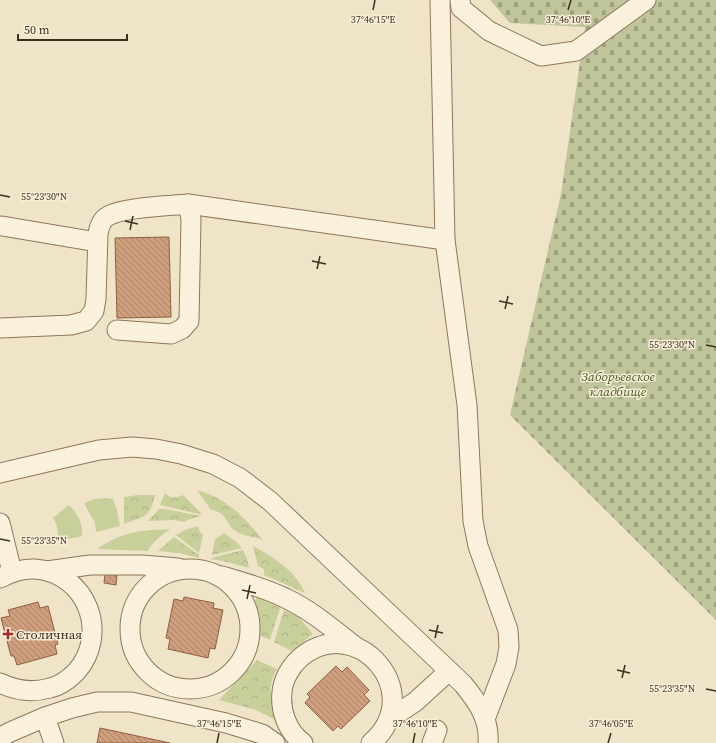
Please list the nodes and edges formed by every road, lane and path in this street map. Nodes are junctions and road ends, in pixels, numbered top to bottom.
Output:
1 (440, 0) edge
2 (460, 0) edge
3 (646, 0) edge
4 (188, 204) junction
5 (1, 225) edge
6 (445, 240) junction
7 (97, 242) junction
8 (0, 328) edge
9 (117, 330) dead end
10 (0, 473) edge
11 (0, 523) edge
12 (191, 569) junction
13 (47, 572) junction
14 (214, 574) junction
15 (6, 575) edge
16 (357, 648) junction
17 (449, 671) junction
18 (0, 683) edge
19 (45, 716) junction
20 (389, 719) junction
21 (485, 719) junction
22 (0, 738) edge
23 (54, 743) edge
24 (275, 743) edge
25 (303, 743) edge
26 (371, 743) edge
27 (488, 743) edge

1 - 6 street
2 - 3 street
4 - 6 street
4 - 7 street
4 - 9 street
5 - 7 street
6 - 21 street
7 - 8 street
10 - 17 street
11 - 15 street
12 - 13 street
12 - 14 street
12 - 14 street
13 - 15 street
13 - 18 street
14 - 16 street
16 - 20 street
16 - 25 street
17 - 20 street
17 - 21 street
19 - 22 street
19 - 23 street
19 - 24 street
20 - 26 street
21 - 27 street

